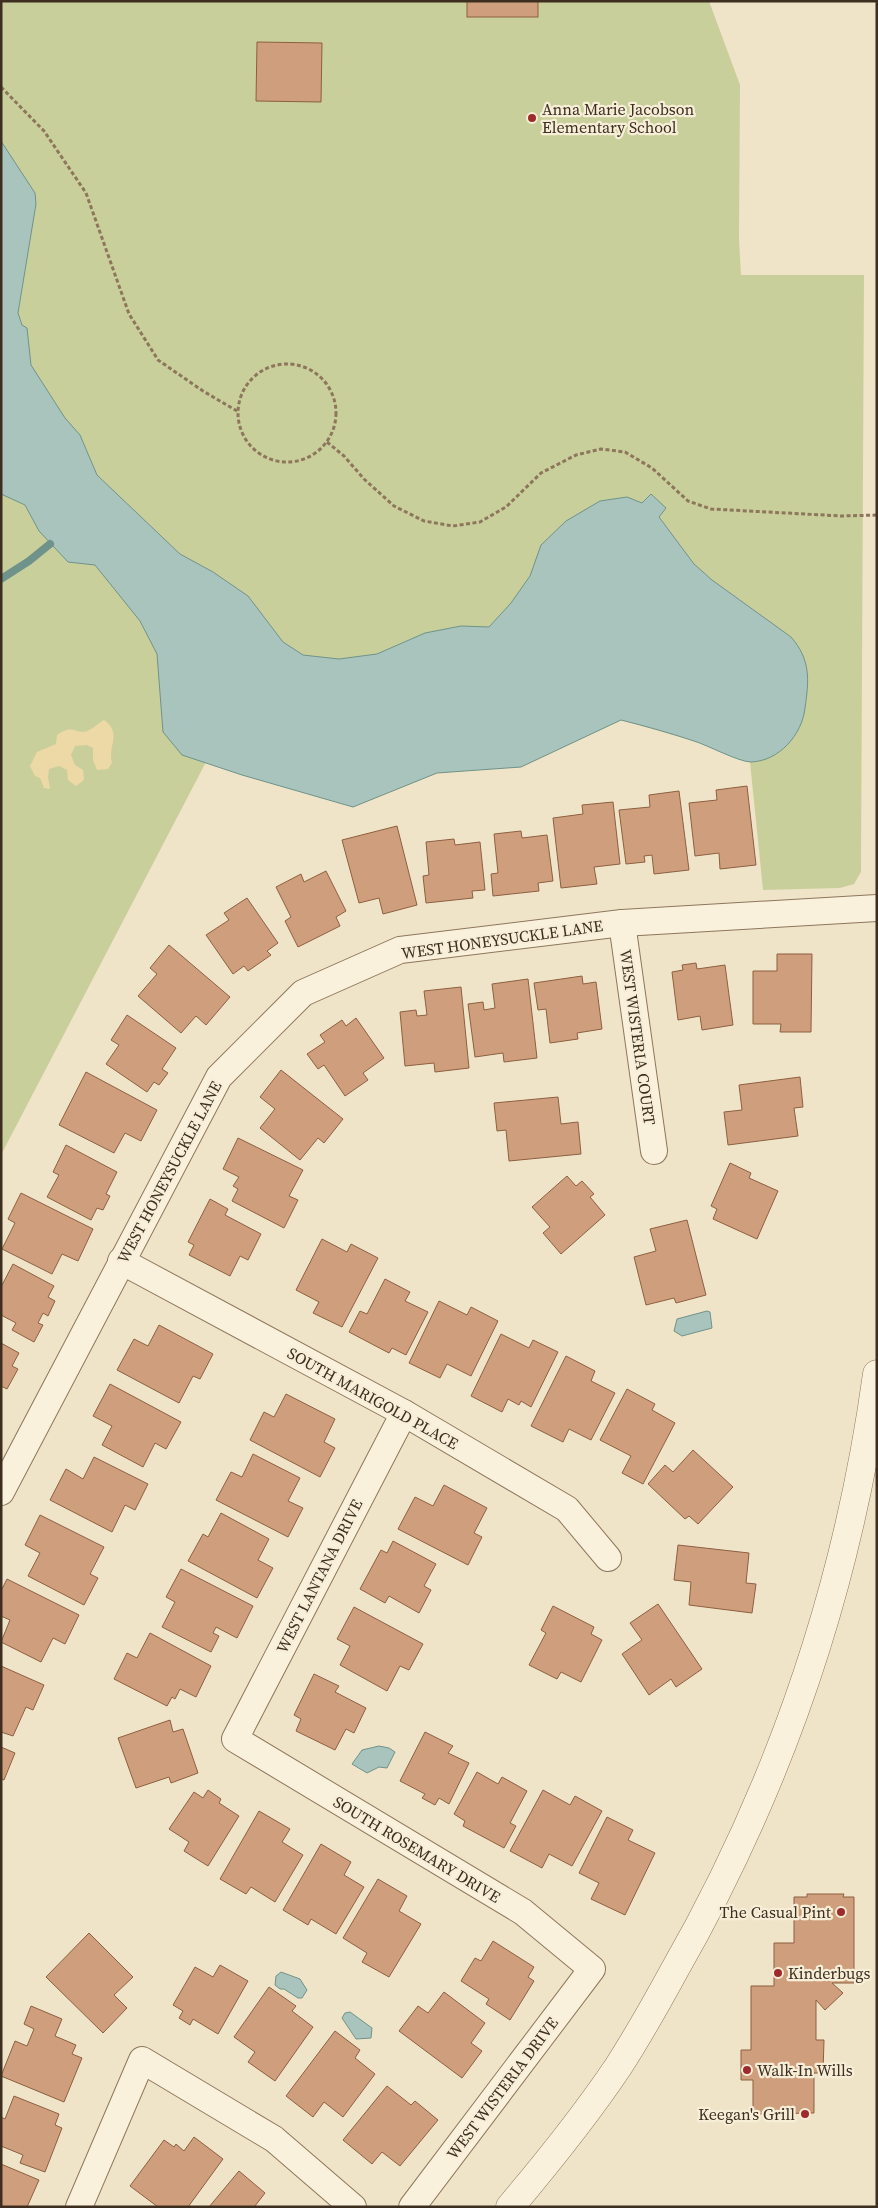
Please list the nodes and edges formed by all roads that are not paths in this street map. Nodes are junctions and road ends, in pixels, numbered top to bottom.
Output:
1 (877, 908) edge
2 (622, 923) junction
3 (654, 1151) dead end
4 (121, 1261) junction
5 (877, 1374) edge
6 (404, 1413) junction
7 (1, 1492) edge
8 (608, 1558) dead end
9 (234, 1739) joint
10 (592, 1969) joint
11 (78, 2207) edge
12 (353, 2207) edge
13 (412, 2207) edge
14 (510, 2207) edge

1 - 2 street, WEST HONEYSUCKLE LANE
2 - 3 street, WEST WISTERIA COURT
2 - 4 street, WEST HONEYSUCKLE LANE
4 - 6 street, SOUTH MARIGOLD PLACE
4 - 7 street, WEST HONEYSUCKLE LANE
5 - 14 street
6 - 8 street, SOUTH MARIGOLD PLACE
6 - 9 street, WEST LANTANA DRIVE
9 - 10 street, SOUTH ROSEMARY DRIVE
10 - 13 street, WEST WISTERIA DRIVE
11 - 12 street

